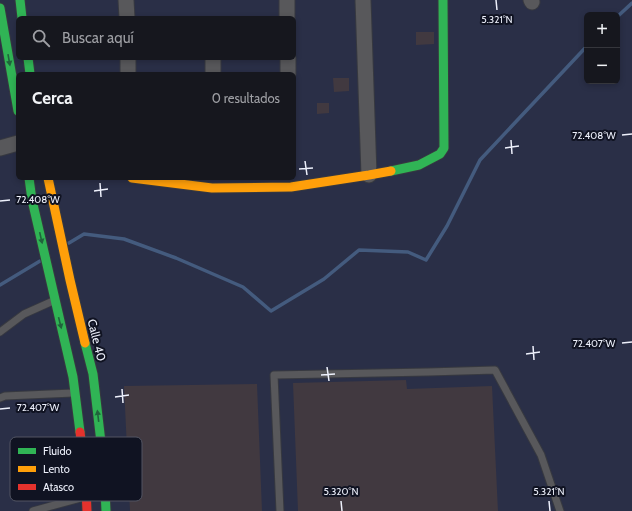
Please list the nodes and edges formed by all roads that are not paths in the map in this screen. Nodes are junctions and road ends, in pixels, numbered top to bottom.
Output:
1 (20, 0) edge
2 (126, 0) edge
3 (287, 0) edge
4 (363, 0) edge
5 (443, 0) edge
6 (0, 8) edge
7 (22, 16) edge
8 (127, 16) edge
9 (287, 16) edge
10 (28, 60) edge
11 (128, 60) edge
12 (213, 60) edge
13 (288, 60) edge
14 (30, 72) edge
15 (128, 72) edge
16 (213, 72) edge
17 (288, 72) edge
18 (16, 100) edge
19 (16, 144) edge
20 (0, 148) edge
21 (369, 175) junction
22 (29, 180) edge
23 (48, 180) edge
24 (164, 180) edge
25 (291, 182) edge
26 (212, 183) edge
27 (55, 300) junction
28 (0, 332) edge
29 (76, 393) junction
30 (0, 398) edge
31 (81, 437) edge
32 (100, 437) edge
33 (68, 501) edge
34 (86, 501) edge
35 (106, 501) edge
36 (33, 511) edge
37 (87, 511) edge
38 (106, 511) edge
39 (280, 511) edge
40 (560, 511) edge

1 - 7 main road
2 - 8 street
3 - 9 street
4 - 21 street
5 - 21 main road
6 -> 18 main road
10 - 14 main road
11 - 15 street
12 - 16 street
13 - 17 street
19 - 20 street
21 - 25 main road
22 -> 27 main road
32 -> 23 main road, Calle 40
24 - 26 main road
25 - 26 main road
27 - 28 lane
27 -> 29 main road
29 - 30 lane
29 - 31 main road
33 - 36 lane
34 - 37 main road
38 -> 35 main road, Calle 40
39 - 40 lane

